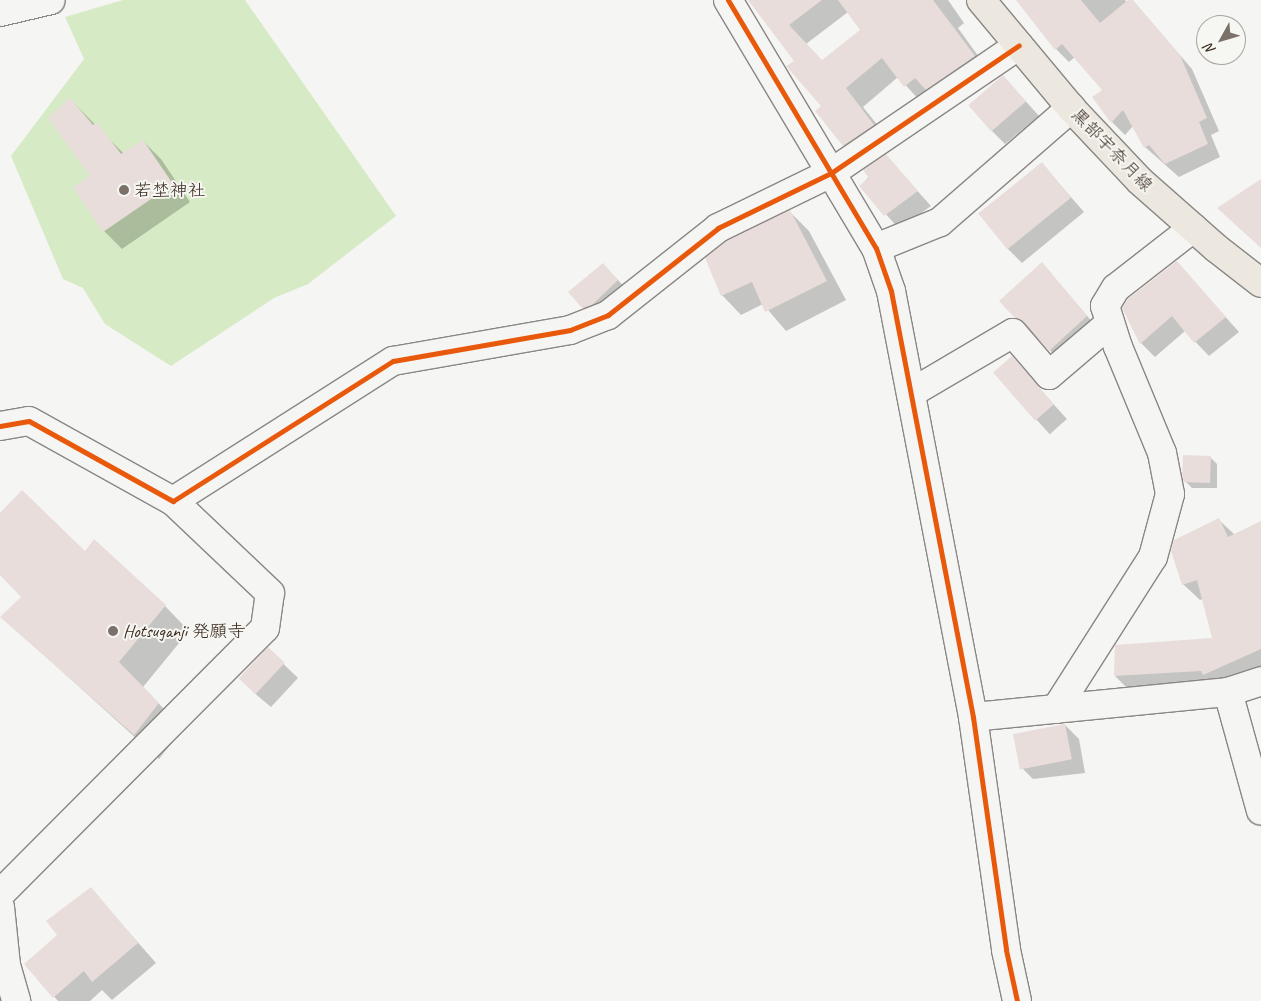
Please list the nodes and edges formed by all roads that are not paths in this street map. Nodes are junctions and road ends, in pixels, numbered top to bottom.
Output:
1 (51, 0) edge
2 (728, 0) edge
3 (981, 0) edge
4 (0, 12) edge
5 (1019, 46) junction
6 (1071, 108) junction
7 (831, 173) junction
8 (1193, 228) junction
9 (876, 248) junction
10 (1261, 283) edge
11 (1110, 323) junction
12 (911, 393) junction
13 (0, 426) edge
14 (173, 501) junction
15 (1261, 681) edge
16 (1228, 692) junction
17 (1056, 709) junction
18 (973, 717) junction
19 (1261, 811) edge
20 (0, 894) edge
21 (0, 907) edge
22 (3, 966) edge
23 (16, 1001) edge
24 (1017, 1001) edge

1 - 4 street
2 - 7 street
3 - 5 main road, 黒部宇奈月線
5 - 6 main road, 黒部宇奈月線
5 - 7 street
6 - 8 main road, 黒部宇奈月線
6 - 9 street
7 - 9 street
7 - 14 street
8 - 10 main road, 黒部宇奈月線
8 - 11 street
9 - 12 street
11 - 12 street
11 - 17 street
12 - 18 street
13 - 14 street
14 - 20 street
15 - 16 street
16 - 17 street
16 - 19 street
17 - 18 street
18 - 24 street
21 - 22 street
22 - 23 street

